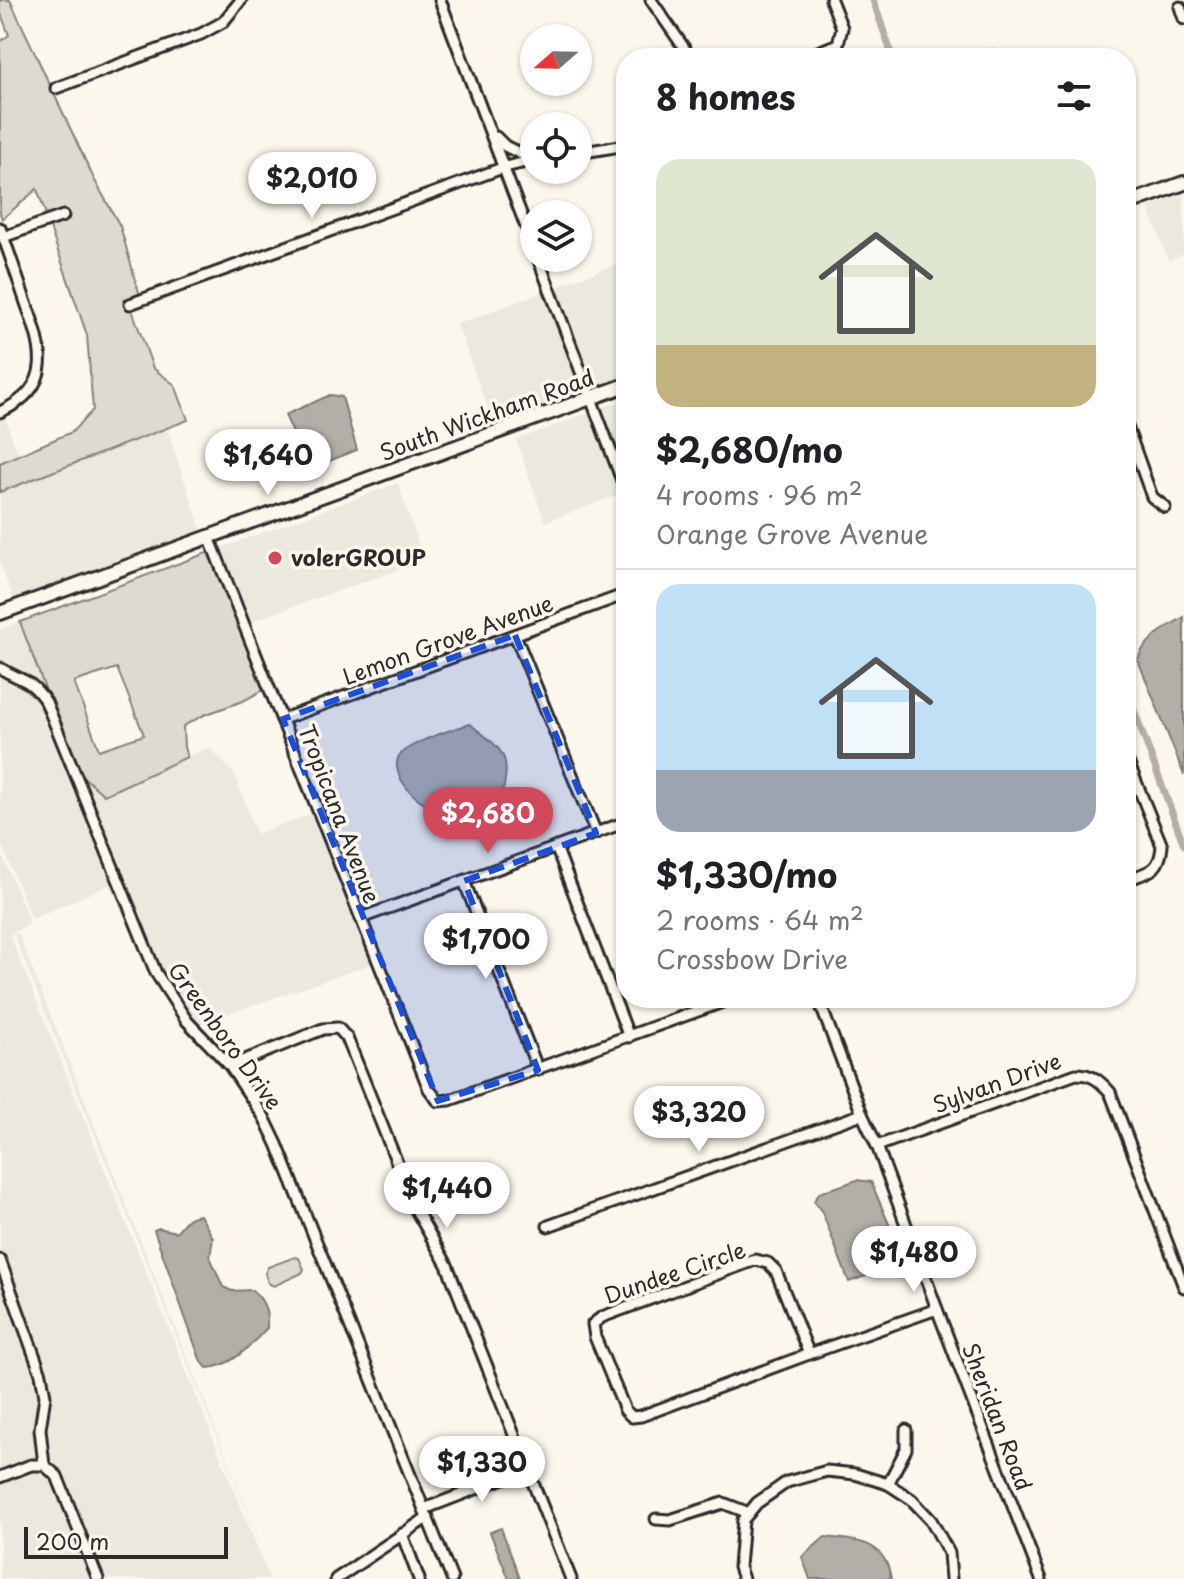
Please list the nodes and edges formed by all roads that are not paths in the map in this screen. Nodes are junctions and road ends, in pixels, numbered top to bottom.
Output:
1 (241, 0) edge
2 (440, 0) edge
3 (651, 0) edge
4 (831, 0) edge
5 (1180, 7) dead end
6 (1184, 19) edge
7 (684, 48) edge
8 (832, 48) edge
9 (56, 88) dead end
10 (492, 133) junction
11 (616, 147) edge
12 (592, 151) edge
13 (520, 153) edge
14 (520, 163) edge
15 (505, 167) junction
16 (1184, 183) edge
17 (1136, 200) edge
18 (520, 209) edge
19 (63, 216) dead end
20 (2, 232) edge
21 (543, 272) edge
22 (130, 304) dead end
23 (616, 389) edge
24 (590, 398) junction
25 (0, 412) edge
26 (1136, 452) edge
27 (616, 465) edge
28 (1165, 507) dead end
29 (209, 537) junction
30 (616, 598) edge
31 (0, 613) edge
32 (515, 635) junction
33 (0, 668) edge
34 (283, 719) junction
35 (1136, 789) edge
36 (616, 826) edge
37 (596, 833) junction
38 (556, 847) junction
39 (1136, 877) edge
40 (464, 881) junction
41 (361, 918) junction
42 (616, 1003) edge
43 (618, 1008) edge
44 (699, 1008) edge
45 (822, 1008) edge
46 (629, 1037) junction
47 (230, 1066) junction
48 (538, 1070) junction
49 (862, 1114) junction
50 (877, 1146) junction
51 (548, 1226) dead end
52 (0, 1260) edge
53 (1184, 1287) edge
54 (937, 1309) junction
55 (809, 1354) junction
56 (906, 1430) dead end
57 (44, 1465) junction
58 (527, 1469) junction
59 (0, 1477) edge
60 (888, 1484) junction
61 (426, 1513) junction
62 (749, 1513) junction
63 (656, 1519) dead end
64 (402, 1534) junction
65 (98, 1579) edge
66 (336, 1579) edge
67 (419, 1579) edge
68 (452, 1579) edge
69 (571, 1579) edge
70 (743, 1579) edge
71 (951, 1579) edge
72 (1041, 1579) edge

1 - 9 street
2 - 10 street
3 - 7 street
4 - 8 street
5 - 6 street
10 - 13 street
10 - 15 street
11 - 12 street
14 - 15 street
15 - 18 street
15 - 22 street
16 - 17 main road
19 - 20 street
20 - 25 street
21 - 24 street
23 - 24 main road, South Wickham Road
24 - 27 street
24 - 29 main road, South Wickham Road
26 - 28 street
29 - 31 main road, South Wickham Road
29 - 34 street, Tropicana Avenue
30 - 32 street, Lemon Grove Avenue
32 - 34 street, Lemon Grove Avenue
32 - 37 street
33 - 47 street, Greenboro Drive
34 - 41 street, Tropicana Avenue
35 - 39 street
36 - 37 street
37 - 38 street
38 - 40 street
38 - 42 street
40 - 41 street
40 - 48 street
41 - 48 street, Tropicana Avenue
43 - 46 street
44 - 46 street
45 - 49 street, Sheridan Road
46 - 48 street
47 - 58 street
47 - 61 street, Greenboro Drive
49 - 50 street, Sheridan Road
49 - 51 street
50 - 53 street, Sylvan Drive
50 - 54 street, Sheridan Road
52 - 57 street
54 - 55 street, Dundee Circle
54 - 72 street, Sheridan Road
55 - 55 street, Dundee Circle
56 - 60 street
57 - 59 street
57 - 65 street
58 - 61 street
58 - 69 street
60 - 62 street
60 - 71 street
61 - 64 street
61 - 68 street, Greenboro Drive
62 - 63 street
62 - 70 street
64 - 66 street
64 - 67 street

